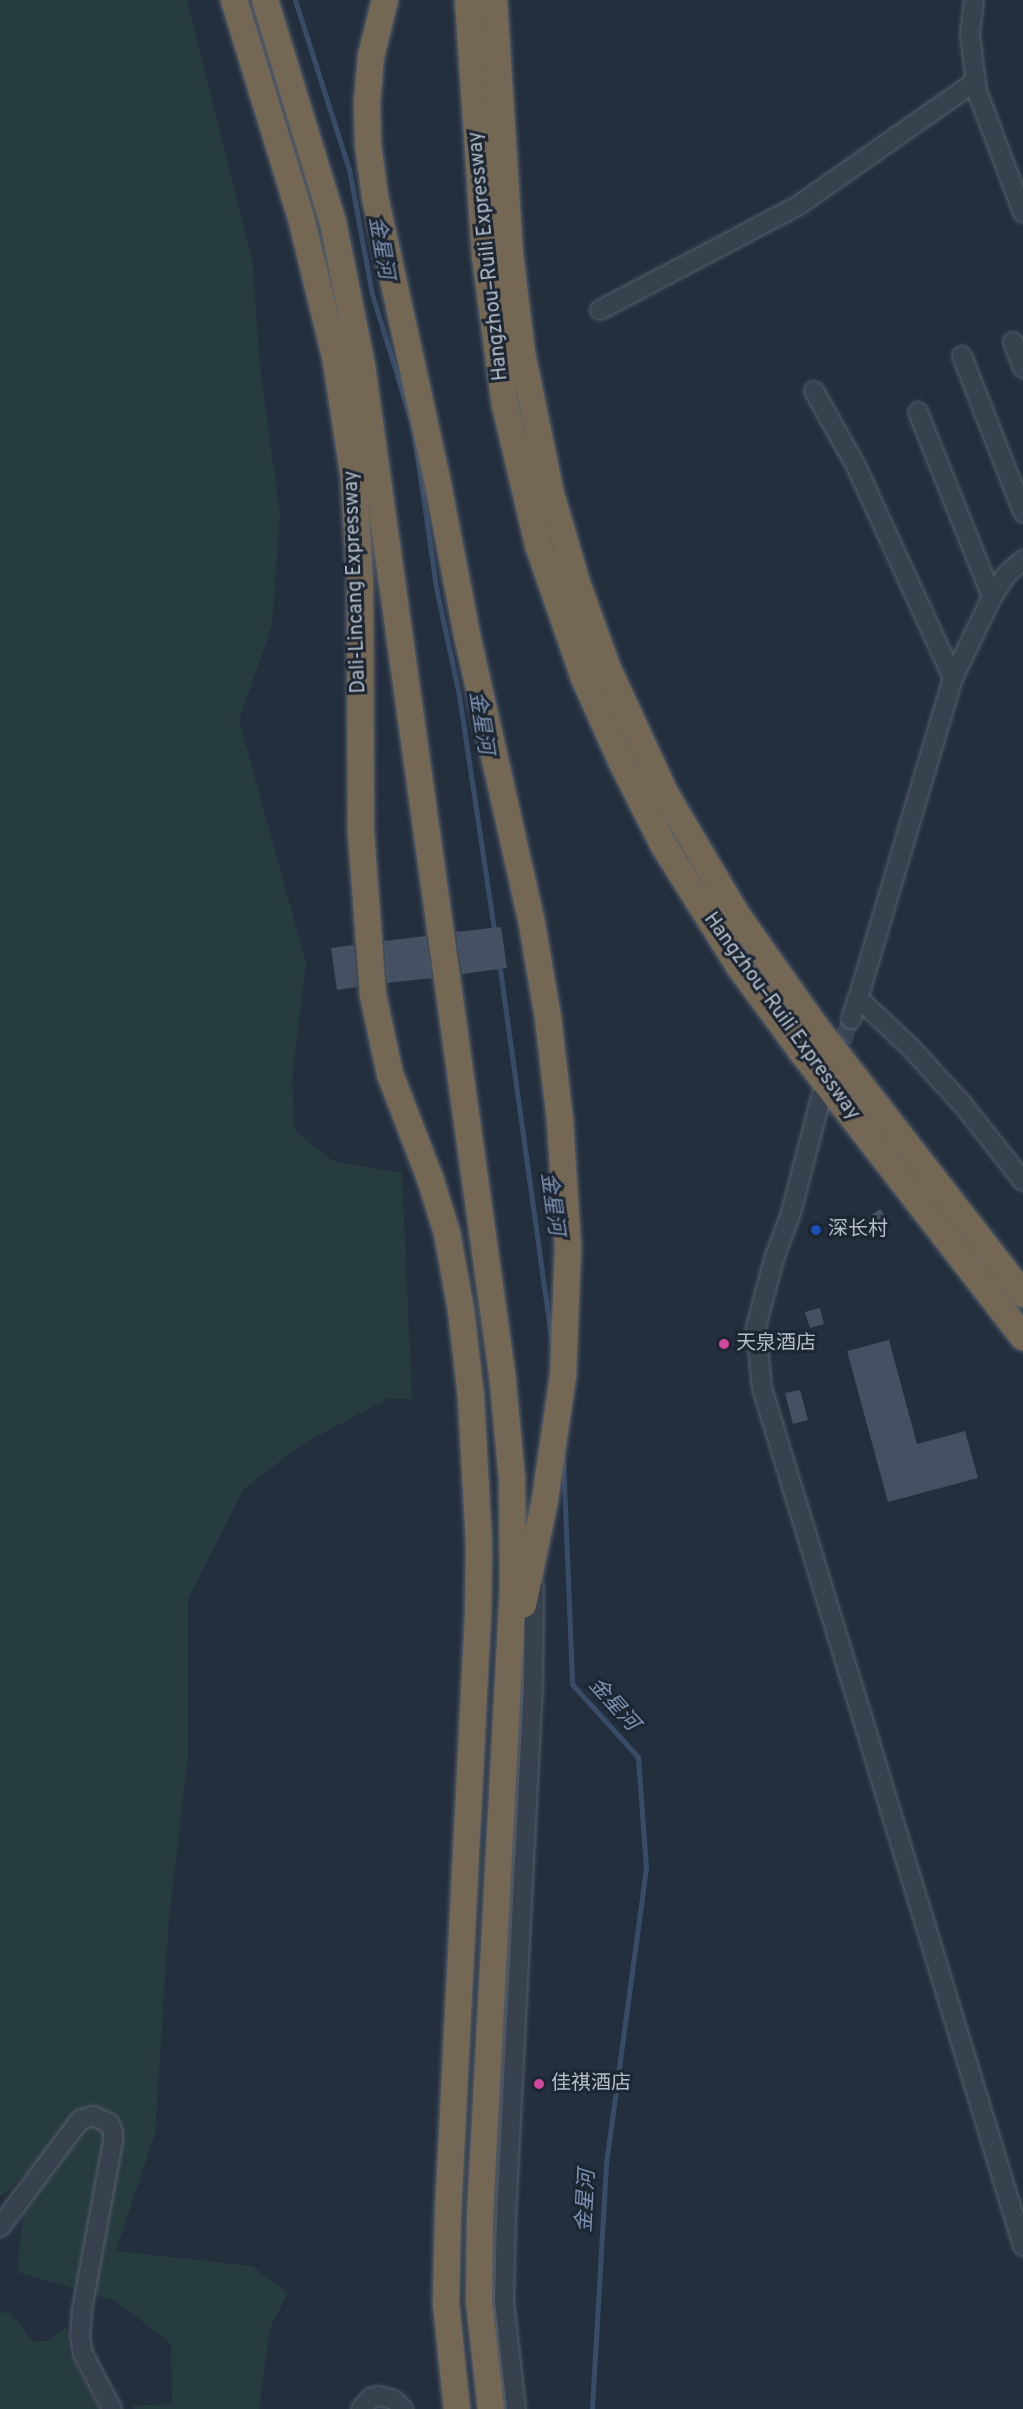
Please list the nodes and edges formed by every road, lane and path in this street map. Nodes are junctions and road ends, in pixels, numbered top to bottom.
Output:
1 (233, 0) edge
2 (265, 0) edge
3 (385, 0) edge
4 (468, 0) edge
5 (494, 0) edge
6 (974, 0) edge
7 (976, 81) junction
8 (1023, 213) edge
9 (600, 310) dead end
10 (1013, 342) dead end
11 (962, 356) dead end
12 (1023, 368) edge
13 (814, 391) dead end
14 (918, 412) dead end
15 (1023, 512) edge
16 (1023, 560) edge
17 (992, 597) junction
18 (953, 678) junction
19 (858, 998) junction
20 (851, 1019) tunnel mouth
21 (821, 1097) tunnel mouth
22 (922, 1165) junction
23 (1023, 1181) edge
24 (960, 1256) junction
25 (1023, 1268) edge
26 (1023, 1294) edge
27 (1023, 1337) edge
28 (1023, 1355) edge
29 (534, 1555) junction
30 (475, 1682) junction
31 (508, 1682) junction
32 (0, 2227) edge
33 (1023, 2246) edge
34 (112, 2409) edge
35 (361, 2409) edge
36 (403, 2409) edge
37 (457, 2409) edge
38 (490, 2409) edge
39 (516, 2409) edge

1 - 30 highway, Dali-Lincang Expressway
2 - 31 highway, Dali-Lincang Expressway
3 - 29 highway
4 - 24 highway, Hangzhou–Ruili Expressway
5 - 22 highway, Hangzhou–Ruili Expressway
6 - 7 street
7 - 8 street
7 - 9 street
10 - 12 street
11 - 15 street
13 - 18 street
14 - 17 street
16 - 17 street
17 - 18 street
18 - 19 street
19 - 20 street
19 - 23 street
21 - 33 street
22 - 25 highway
22 - 26 highway, Hangzhou–Ruili Expressway
24 - 27 highway, Hangzhou–Ruili Expressway
24 - 28 highway
29 - 31 highway
29 - 39 street
30 - 31 highway
30 - 37 highway, Dali-Lincang Expressway
31 - 38 highway
32 - 34 street
35 - 36 street

